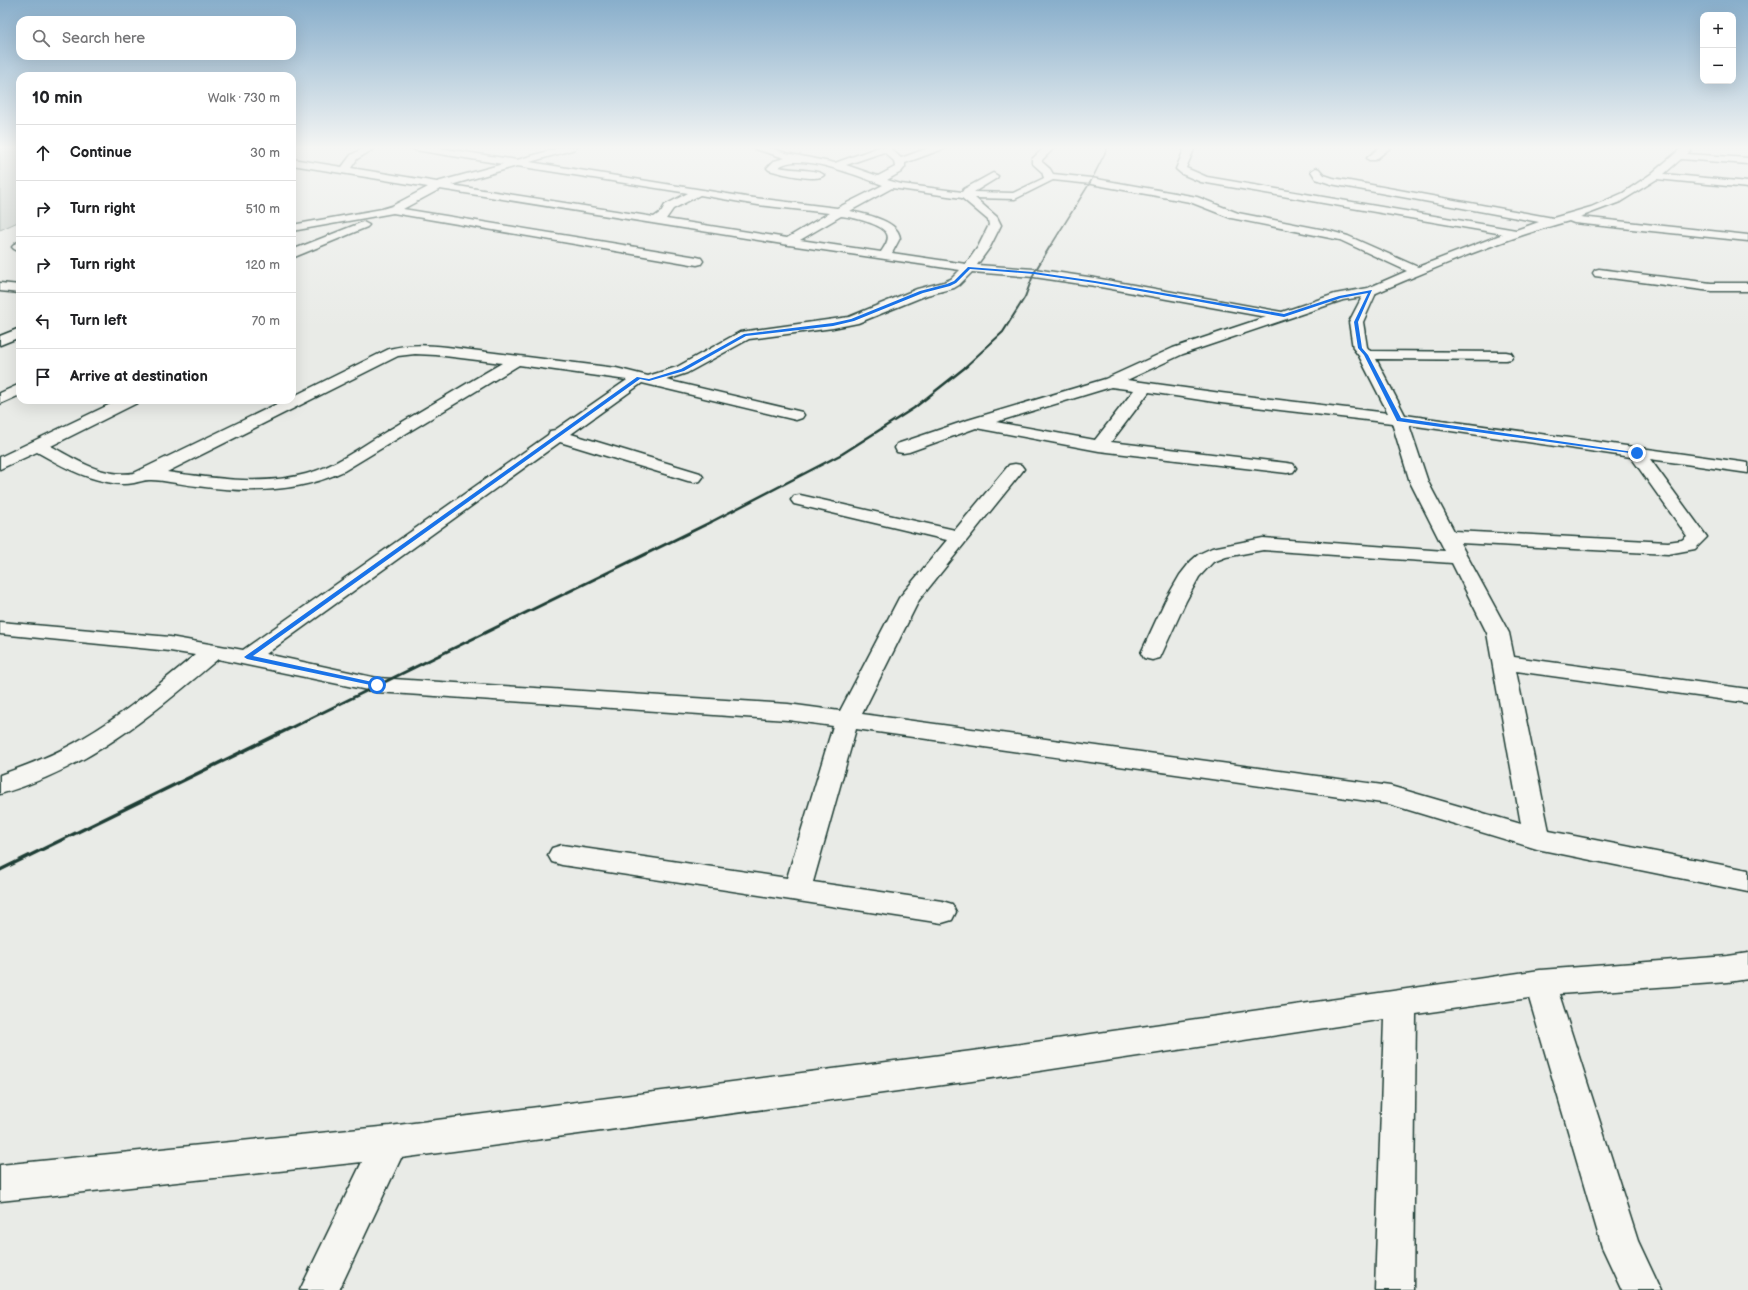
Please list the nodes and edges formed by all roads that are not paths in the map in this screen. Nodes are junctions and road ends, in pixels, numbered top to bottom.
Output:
1 (398, 207) edge
2 (407, 207) edge
3 (578, 207) edge
4 (669, 207) edge
5 (802, 207) edge
6 (847, 207) edge
7 (979, 207) edge
8 (1213, 207) edge
9 (1363, 207) edge
10 (1484, 207) edge
11 (1600, 207) edge
12 (397, 211) junction
13 (838, 212) junction
14 (657, 220) junction
15 (1559, 220) junction
16 (296, 227) edge
17 (1517, 233) junction
18 (1748, 238) edge
19 (789, 242) junction
20 (296, 252) edge
21 (884, 256) junction
22 (697, 261) dead end
23 (969, 268) junction
24 (1417, 271) junction
25 (1599, 273) dead end
26 (0, 288) edge
27 (1748, 288) edge
28 (16, 289) edge
29 (1371, 291) junction
30 (1284, 316) junction
31 (16, 334) edge
32 (0, 341) edge
33 (1366, 355) junction
34 (1506, 356) dead end
35 (516, 361) junction
36 (644, 379) junction
37 (1110, 382) junction
38 (1145, 387) junction
39 (16, 391) edge
40 (0, 400) edge
41 (296, 401) edge
42 (124, 404) edge
43 (289, 404) edge
44 (796, 415) dead end
45 (1399, 420) junction
46 (974, 423) junction
47 (556, 435) junction
48 (37, 445) junction
49 (1099, 446) junction
50 (902, 448) dead end
51 (1637, 453) junction
52 (0, 464) edge
53 (1015, 468) dead end
54 (1286, 468) dead end
55 (1748, 468) edge
56 (148, 474) junction
57 (694, 477) dead end
58 (800, 500) dead end
59 (1446, 536) junction
60 (959, 537) junction
61 (1458, 558) junction
62 (0, 628) edge
63 (214, 651) junction
64 (1152, 653) dead end
65 (247, 657) junction
66 (1503, 662) junction
67 (1748, 696) edge
68 (847, 720) junction
69 (0, 785) edge
70 (1537, 839) junction
71 (562, 855) dead end
72 (1748, 881) edge
73 (796, 890) junction
74 (942, 912) dead end
75 (1748, 966) edge
76 (1540, 982) junction
77 (1400, 1003) junction
78 (390, 1143) junction
79 (0, 1183) edge
80 (319, 1290) edge
81 (1394, 1290) edge
82 (1642, 1290) edge

1 - 16 street
2 - 12 street
3 - 14 street
4 - 14 street
5 - 13 street
6 - 13 street
7 - 23 street
8 - 24 street
9 - 17 street
10 - 15 street
11 - 15 street
12 - 20 street
12 - 22 street
13 - 19 street
13 - 21 street
14 - 19 street
15 - 17 street
15 - 18 street
17 - 24 street
19 - 21 street
21 - 23 street
23 - 30 street
23 - 36 street
24 - 29 street
25 - 27 street
26 - 28 street
29 - 30 street
29 - 33 street
30 - 37 street
31 - 32 street
33 - 34 street
33 - 45 street
35 - 36 street
35 - 41 street
35 - 56 street
36 - 44 street
36 - 47 street
37 - 38 street
37 - 46 street
38 - 45 street
38 - 49 street
39 - 40 street
42 - 48 street
43 - 56 street
45 - 51 street
45 - 59 street
46 - 49 street
46 - 50 street
47 - 57 street
47 - 65 street
48 - 52 street
48 - 56 street
49 - 54 street
51 - 55 street
51 - 59 street
53 - 60 street
58 - 60 street
59 - 61 street
60 - 68 street
61 - 64 street
61 - 66 street
62 - 63 street
63 - 65 street
63 - 69 street
65 - 68 street
66 - 67 street
66 - 70 street
68 - 70 street
68 - 73 street
70 - 72 street
71 - 73 street
73 - 74 street
75 - 76 street
76 - 77 street
76 - 82 street
77 - 78 street
77 - 81 street
78 - 79 street
78 - 80 street

